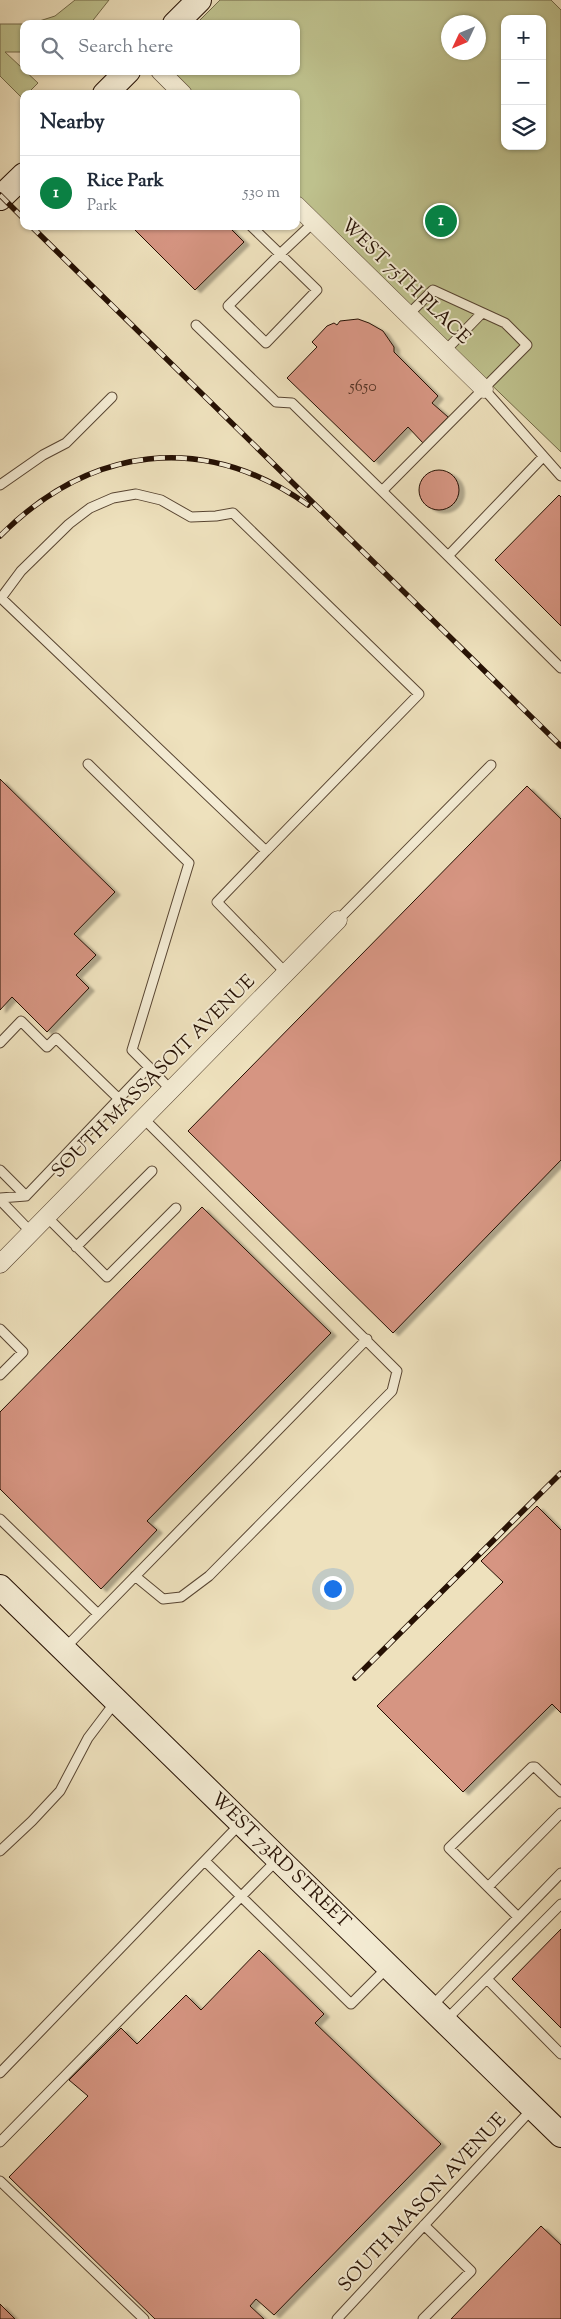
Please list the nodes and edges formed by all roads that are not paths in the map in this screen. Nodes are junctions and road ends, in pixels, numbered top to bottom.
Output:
1 (199, 0) edge
2 (179, 20) edge
3 (125, 75) edge
4 (164, 75) edge
5 (112, 90) edge
6 (179, 90) edge
7 (20, 179) edge
8 (0, 198) edge
9 (300, 209) edge
10 (314, 222) junction
11 (255, 230) edge
12 (280, 254) junction
13 (482, 312) junction
14 (408, 315) junction
15 (196, 325) dead end
16 (445, 351) junction
17 (484, 389) junction
18 (112, 397) dead end
19 (543, 457) junction
20 (561, 476) edge
21 (0, 485) edge
22 (382, 491) junction
23 (448, 556) junction
24 (561, 668) edge
25 (88, 764) dead end
26 (491, 766) dead end
27 (266, 851) junction
28 (338, 920) joint
29 (286, 974) junction
30 (0, 1043) edge
31 (149, 1067) junction
32 (171, 1090) junction
33 (118, 1098) junction
34 (143, 1118) junction
35 (0, 1170) edge
36 (152, 1171) dead end
37 (26, 1196) junction
38 (0, 1199) edge
39 (176, 1208) dead end
40 (46, 1216) junction
41 (31, 1232) junction
42 (76, 1247) junction
43 (0, 1264) edge
44 (0, 1329) edge
45 (367, 1339) junction
46 (0, 1375) edge
47 (0, 1519) edge
48 (135, 1576) junction
49 (0, 1587) edge
50 (98, 1614) junction
51 (64, 1649) junction
52 (116, 1701) junction
53 (561, 1792) edge
54 (561, 1813) edge
55 (241, 1823) junction
56 (0, 1851) edge
57 (278, 1859) junction
58 (205, 1861) junction
59 (561, 1873) edge
60 (488, 1887) junction
61 (242, 1896) junction
62 (561, 1904) edge
63 (518, 1917) junction
64 (388, 1967) junction
65 (488, 1980) junction
66 (437, 2015) junction
67 (561, 2054) edge
68 (0, 2073) edge
69 (533, 2108) junction
70 (561, 2135) edge
71 (0, 2142) edge
72 (0, 2181) edge
73 (424, 2225) junction
74 (144, 2319) edge
75 (337, 2319) edge
76 (422, 2319) edge

1 - 2 street
3 - 5 street
4 - 6 street
7 - 8 street
9 - 10 street, WEST 75TH PLACE
10 - 12 lane
10 - 14 street, WEST 75TH PLACE
11 - 12 lane
12 - 12 lane
13 - 14 lane
13 - 16 lane
13 - 17 lane
14 - 16 street, WEST 75TH PLACE
15 - 22 lane
16 - 17 street, WEST 75TH PLACE
17 - 19 lane
17 - 22 lane
18 - 21 lane
19 - 20 lane
19 - 23 lane
22 - 23 lane
23 - 24 lane
25 - 31 lane
26 - 28 lane
27 - 27 lane
27 - 29 lane
28 - 29 street, SOUTH MASSASOIT AVENUE
29 - 32 street, SOUTH MASSASOIT AVENUE
30 - 33 lane
31 - 32 lane
31 - 33 lane
32 - 34 street, SOUTH MASSASOIT AVENUE
33 - 37 lane
34 - 40 street, SOUTH MASSASOIT AVENUE
34 - 45 lane
35 - 37 lane
36 - 42 lane
37 - 38 lane
38 - 41 lane
39 - 42 lane
40 - 41 street, SOUTH MASSASOIT AVENUE
40 - 42 lane
41 - 43 street, SOUTH MASSASOIT AVENUE
44 - 46 lane
45 - 48 lane
45 - 48 lane
47 - 50 lane
48 - 50 lane
49 - 51 street, WEST 73RD STREET
50 - 51 lane
51 - 52 street, WEST 73RD STREET
52 - 55 street, WEST 73RD STREET
52 - 56 lane
53 - 60 lane
54 - 60 lane
55 - 57 street, WEST 73RD STREET
55 - 58 lane
57 - 61 lane
57 - 64 street, WEST 73RD STREET
58 - 61 lane
58 - 68 lane
59 - 63 lane
60 - 63 lane
61 - 64 lane
61 - 71 lane
62 - 65 lane
63 - 66 lane
64 - 66 street, WEST 73RD STREET
65 - 66 lane
65 - 67 lane
66 - 69 street, WEST 73RD STREET
69 - 70 street, WEST 73RD STREET
69 - 73 lane, SOUTH MASON AVENUE
72 - 74 lane
73 - 75 lane, SOUTH MASON AVENUE
73 - 76 lane

